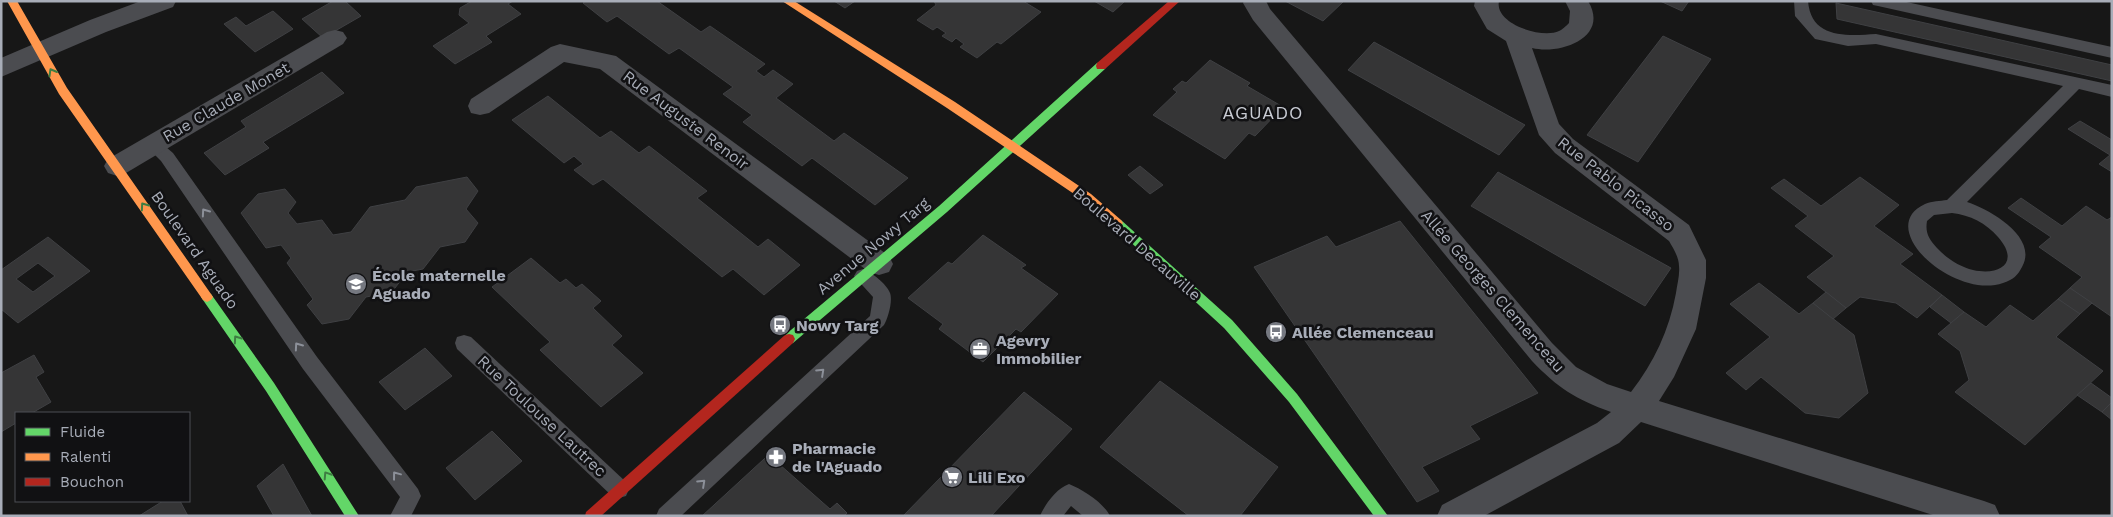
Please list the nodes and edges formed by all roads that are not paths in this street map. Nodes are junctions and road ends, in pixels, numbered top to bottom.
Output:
1 (12, 1) edge
2 (165, 1) edge
3 (787, 1) edge
4 (1175, 1) edge
5 (1487, 1) edge
6 (1576, 1) edge
7 (1800, 1) edge
8 (1878, 1) edge
9 (1255, 3) dead end
10 (1516, 36) junction
11 (334, 38) dead end
12 (39, 50) junction
13 (2112, 53) edge
14 (1, 68) edge
15 (2076, 83) junction
16 (2112, 91) edge
17 (480, 106) dead end
18 (153, 145) junction
19 (1011, 146) junction
20 (117, 166) junction
21 (1952, 206) junction
22 (871, 270) junction
23 (464, 344) dead end
24 (1638, 407) junction
25 (619, 489) junction
26 (353, 516) edge
27 (400, 516) edge
28 (591, 516) edge
29 (666, 516) edge
30 (1050, 516) edge
31 (1100, 516) edge
32 (1382, 516) edge
33 (1453, 516) edge
34 (1984, 516) edge

1 - 12 street, Boulevard Aguado
2 - 12 street
3 - 19 street, Boulevard Decauville
4 - 19 street, Avenue Nowy Targ
5 - 10 street
6 - 10 street
7 - 15 lane
8 - 13 lane
9 - 24 street, Allée Georges Clemenceau
10 - 24 street, Rue Pablo Picasso
11 - 18 street, Rue Claude Monet
12 - 14 street
20 -> 12 street, Boulevard Aguado
15 - 16 lane
15 - 21 lane
17 - 22 street, Rue Auguste Renoir
18 - 20 street, Rue Claude Monet
27 -> 18 lane
19 - 22 street, Avenue Nowy Targ
19 - 32 street, Boulevard Decauville
26 -> 20 street, Boulevard Aguado
21 - 21 lane
22 - 25 street, Avenue Nowy Targ
29 -> 22 lane
23 - 25 lane, Rue Toulouse Lautrec
24 - 33 street, Rue Pablo Picasso
24 - 34 street, Allée Georges Clemenceau
25 - 28 street, Avenue Nowy Targ
30 - 31 lane

